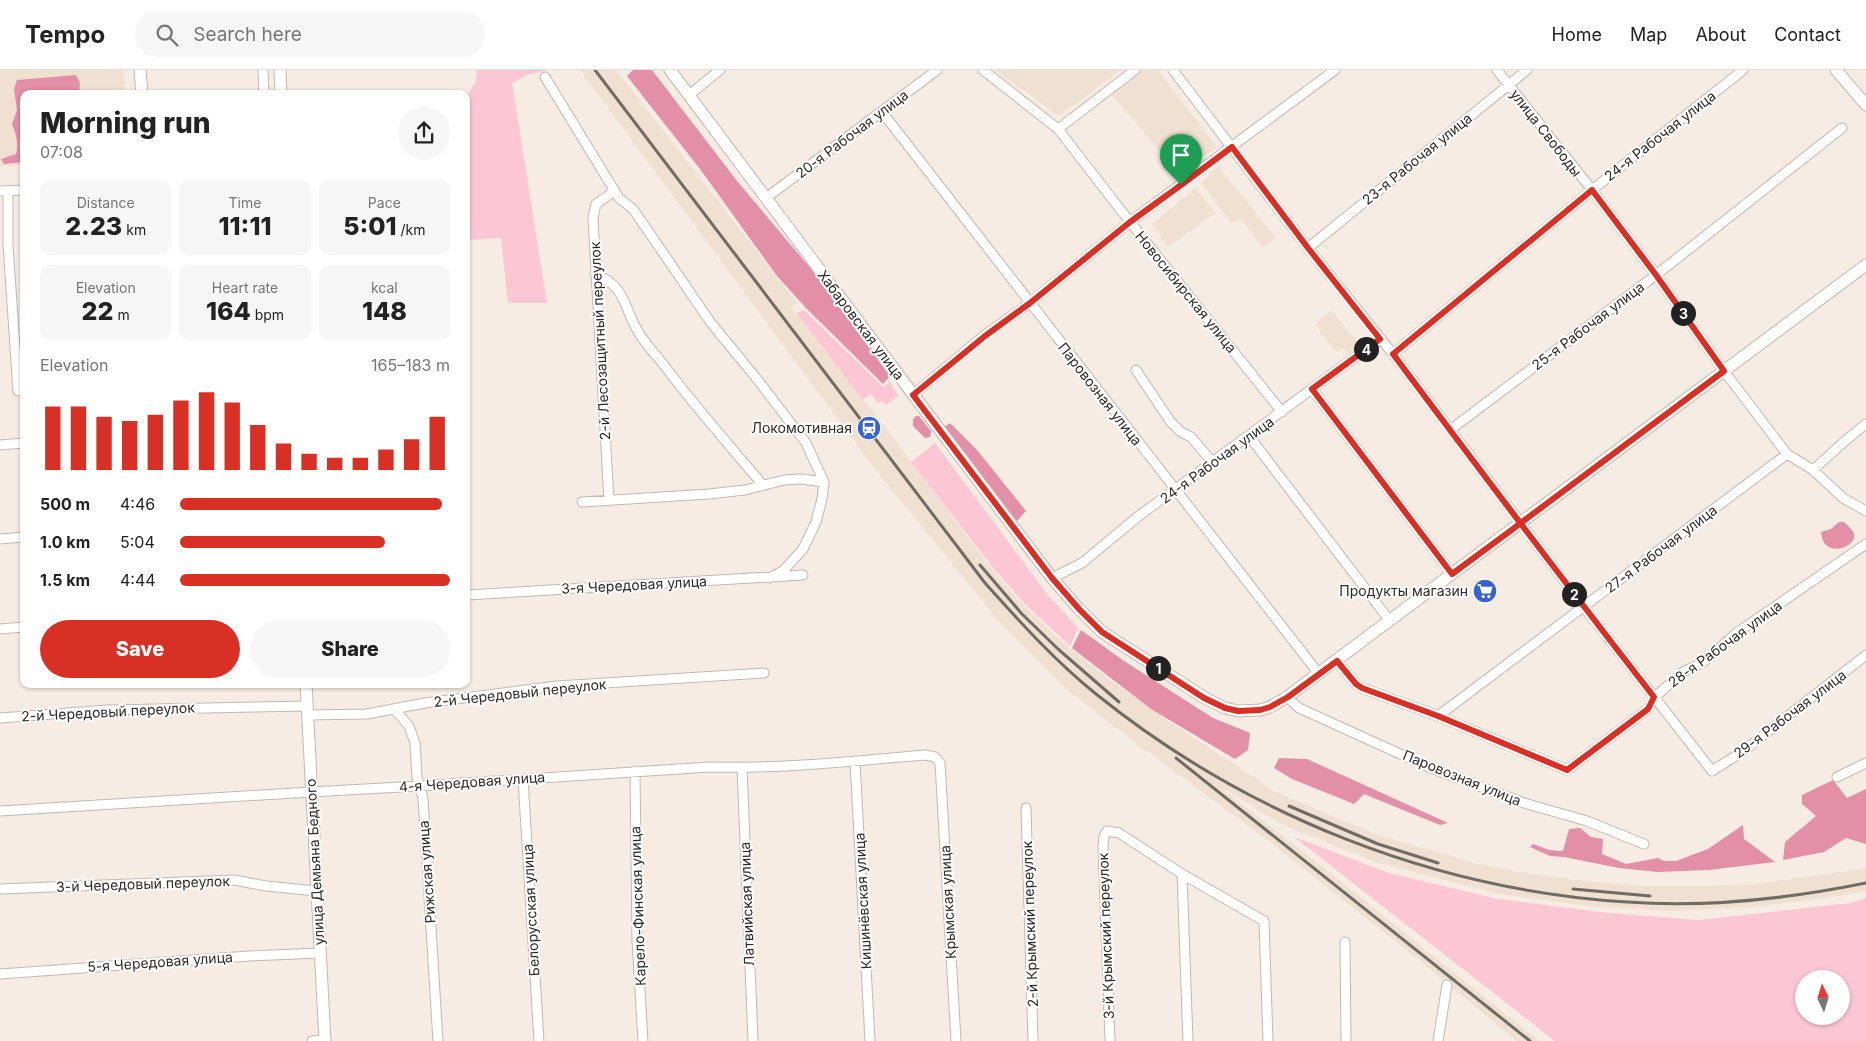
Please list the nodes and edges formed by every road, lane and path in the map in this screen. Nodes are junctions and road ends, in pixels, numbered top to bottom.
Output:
1 (140, 70) edge
2 (264, 70) edge
3 (280, 70) edge
4 (670, 70) edge
5 (720, 70) edge
6 (937, 70) edge
7 (983, 70) edge
8 (1135, 70) edge
9 (1173, 70) edge
10 (1335, 70) edge
11 (1497, 70) edge
12 (1527, 70) edge
13 (1743, 70) edge
14 (1836, 70) edge
15 (545, 77) dead end
16 (1508, 84) junction
17 (142, 90) edge
18 (264, 90) edge
19 (281, 90) edge
20 (689, 95) junction
21 (1866, 105) edge
22 (882, 112) junction
23 (1842, 128) dead end
24 (1058, 129) junction
25 (1232, 147) junction
26 (20, 190) edge
27 (1592, 190) junction
28 (4, 191) edge
29 (615, 191) junction
30 (766, 198) junction
31 (1130, 222) junction
32 (1308, 248) junction
33 (1866, 265) edge
34 (595, 274) junction
35 (1656, 275) junction
36 (1030, 303) junction
37 (1380, 339) junction
38 (1393, 354) junction
39 (1136, 370) dead end
40 (1724, 371) junction
41 (1312, 389) junction
42 (18, 392) dead end
43 (913, 395) junction
44 (1282, 412) junction
45 (1866, 424) edge
46 (1450, 430) junction
47 (1249, 436) junction
48 (20, 443) edge
49 (0, 445) edge
50 (1787, 454) junction
51 (1213, 463) junction
52 (1813, 470) junction
53 (824, 482) junction
54 (762, 484) junction
55 (1175, 491) junction
56 (609, 501) junction
57 (582, 502) dead end
58 (1866, 511) edge
59 (1520, 523) junction
60 (20, 537) edge
61 (0, 539) edge
62 (1866, 544) edge
63 (1452, 574) junction
64 (803, 575) dead end
65 (769, 578) junction
66 (1052, 578) junction
67 (470, 595) edge
68 (1584, 607) junction
69 (1390, 621) junction
70 (20, 627) edge
71 (0, 629) edge
72 (1866, 655) edge
73 (1337, 661) junction
74 (764, 673) dead end
75 (1319, 674) junction
76 (306, 688) edge
77 (1288, 697) junction
78 (1654, 697) junction
79 (395, 710) junction
80 (307, 711) junction
81 (1438, 716) junction
82 (0, 718) edge
83 (855, 761) junction
84 (940, 763) joint
85 (1866, 763) edge
86 (742, 768) junction
87 (635, 771) junction
88 (1837, 777) dead end
89 (523, 779) junction
90 (419, 786) junction
91 (311, 792) junction
92 (1026, 808) dead end
93 (0, 811) edge
94 (1644, 844) dead end
95 (1182, 874) junction
96 (0, 889) edge
97 (316, 891) junction
98 (1345, 942) dead end
99 (320, 953) junction
100 (0, 974) edge
101 (1447, 985) dead end
102 (312, 1041) edge
103 (325, 1041) edge
104 (438, 1041) edge
105 (539, 1041) edge
106 (643, 1041) edge
107 (753, 1041) edge
108 (870, 1041) edge
109 (956, 1041) edge
110 (1033, 1041) edge
111 (1110, 1041) edge
112 (1188, 1041) edge
113 (1268, 1041) edge
114 (1346, 1041) edge
115 (1438, 1041) edge

1 - 17 main road
2 - 18 street
3 - 19 main road
4 - 20 main road, Хабаровская улица
5 - 20 street
6 - 22 street, 20-я Рабочая улица
7 - 24 street, Новосибирская улица
8 - 24 street
9 - 25 street
10 - 25 street
11 - 16 street, улица Свободы
12 - 16 street, 23-я Рабочая улица
13 - 27 street, 24-я Рабочая улица
14 - 21 main road
15 - 29 street
16 - 27 street, улица Свободы
16 - 32 street, 23-я Рабочая улица
20 - 30 main road, Хабаровская улица
22 - 30 street, 20-я Рабочая улица
22 - 36 street, Паровозная улица
23 - 35 street, 25-я Рабочая улица
24 - 31 street, Новосибирская улица
25 - 31 street
25 - 32 street
26 - 28 street
27 - 35 street, улица Свободы
27 - 38 street, 24-я Рабочая улица
28 - 42 street
29 - 34 street, 2-й Лесозащитный переулок
29 - 53 street
30 - 43 main road, Хабаровская улица
31 - 36 street
31 - 44 street, Новосибирская улица
32 - 37 street
33 - 40 main road
34 - 54 street
34 - 56 street, 2-й Лесозащитный переулок
35 - 40 street, улица Свободы
35 - 46 street, 25-я Рабочая улица
36 - 43 street
36 - 55 street, Паровозная улица
37 - 38 street
37 - 41 street, 24-я Рабочая улица
38 - 46 street
39 - 51 street
40 - 50 street, улица Свободы
40 - 59 main road
41 - 44 street, 24-я Рабочая улица
41 - 63 street
43 - 66 main road, Хабаровская улица
44 - 47 street, 24-я Рабочая улица
45 - 52 street
46 - 59 street
47 - 51 street, 24-я Рабочая улица
47 - 69 street
48 - 49 street
50 - 52 street, улица Свободы
50 - 68 street, 27-я Рабочая улица
51 - 55 street, 24-я Рабочая улица
52 - 58 street, улица Свободы
53 - 54 street
53 - 65 street
54 - 56 street
55 - 66 street, 24-я Рабочая улица
55 - 75 street, Паровозная улица
56 - 57 street
59 - 63 main road
59 - 68 street
60 - 61 street
62 - 78 street, 28-я Рабочая улица
63 - 69 main road
64 - 65 street, 3-я Чередовая улица
65 - 67 street, 3-я Чередовая улица
66 - 77 main road, Хабаровская улица
68 - 78 street
68 - 81 street, 27-я Рабочая улица
69 - 73 main road
70 - 71 street
72 - 78 street, 29-я Рабочая улица
73 - 75 main road
73 - 81 street
74 - 79 street, 2-й Чередовый переулок
75 - 77 main road
76 - 80 main road, улица Демьяна Бедного
77 - 94 street, Паровозная улица
78 - 81 street, 28-я Рабочая улица
79 - 80 street, 2-й Чередовый переулок
79 - 90 street, Рижская улица
80 - 82 street, 2-й Чередовый переулок
80 - 91 main road, улица Демьяна Бедного
83 - 84 street, 4-я Чередовая улица
83 - 86 street, 4-я Чередовая улица
83 - 108 street, Кишинёвская улица
84 - 109 street, Крымская улица
85 - 88 street
86 - 87 street, 4-я Чередовая улица
86 - 107 street, Латвийская улица
87 - 89 street, 4-я Чередовая улица
87 - 106 street, Карело-Финская улица
89 - 90 street, 4-я Чередовая улица
89 - 105 street, Белорусская улица
90 - 91 street, 4-я Чередовая улица
90 - 104 street, Рижская улица
91 - 93 street, 4-я Чередовая улица
91 - 97 main road, улица Демьяна Бедного
92 - 110 street, 2-й Крымский переулок
95 - 111 street, 3-й Крымский переулок
95 - 112 street
95 - 113 street
96 - 97 street, 3-й Чередовый переулок
97 - 99 main road, улица Демьяна Бедного
98 - 114 street
99 - 100 street, 5-я Чередовая улица
99 - 103 main road, улица Демьяна Бедного
101 - 115 street
102 - 103 street

